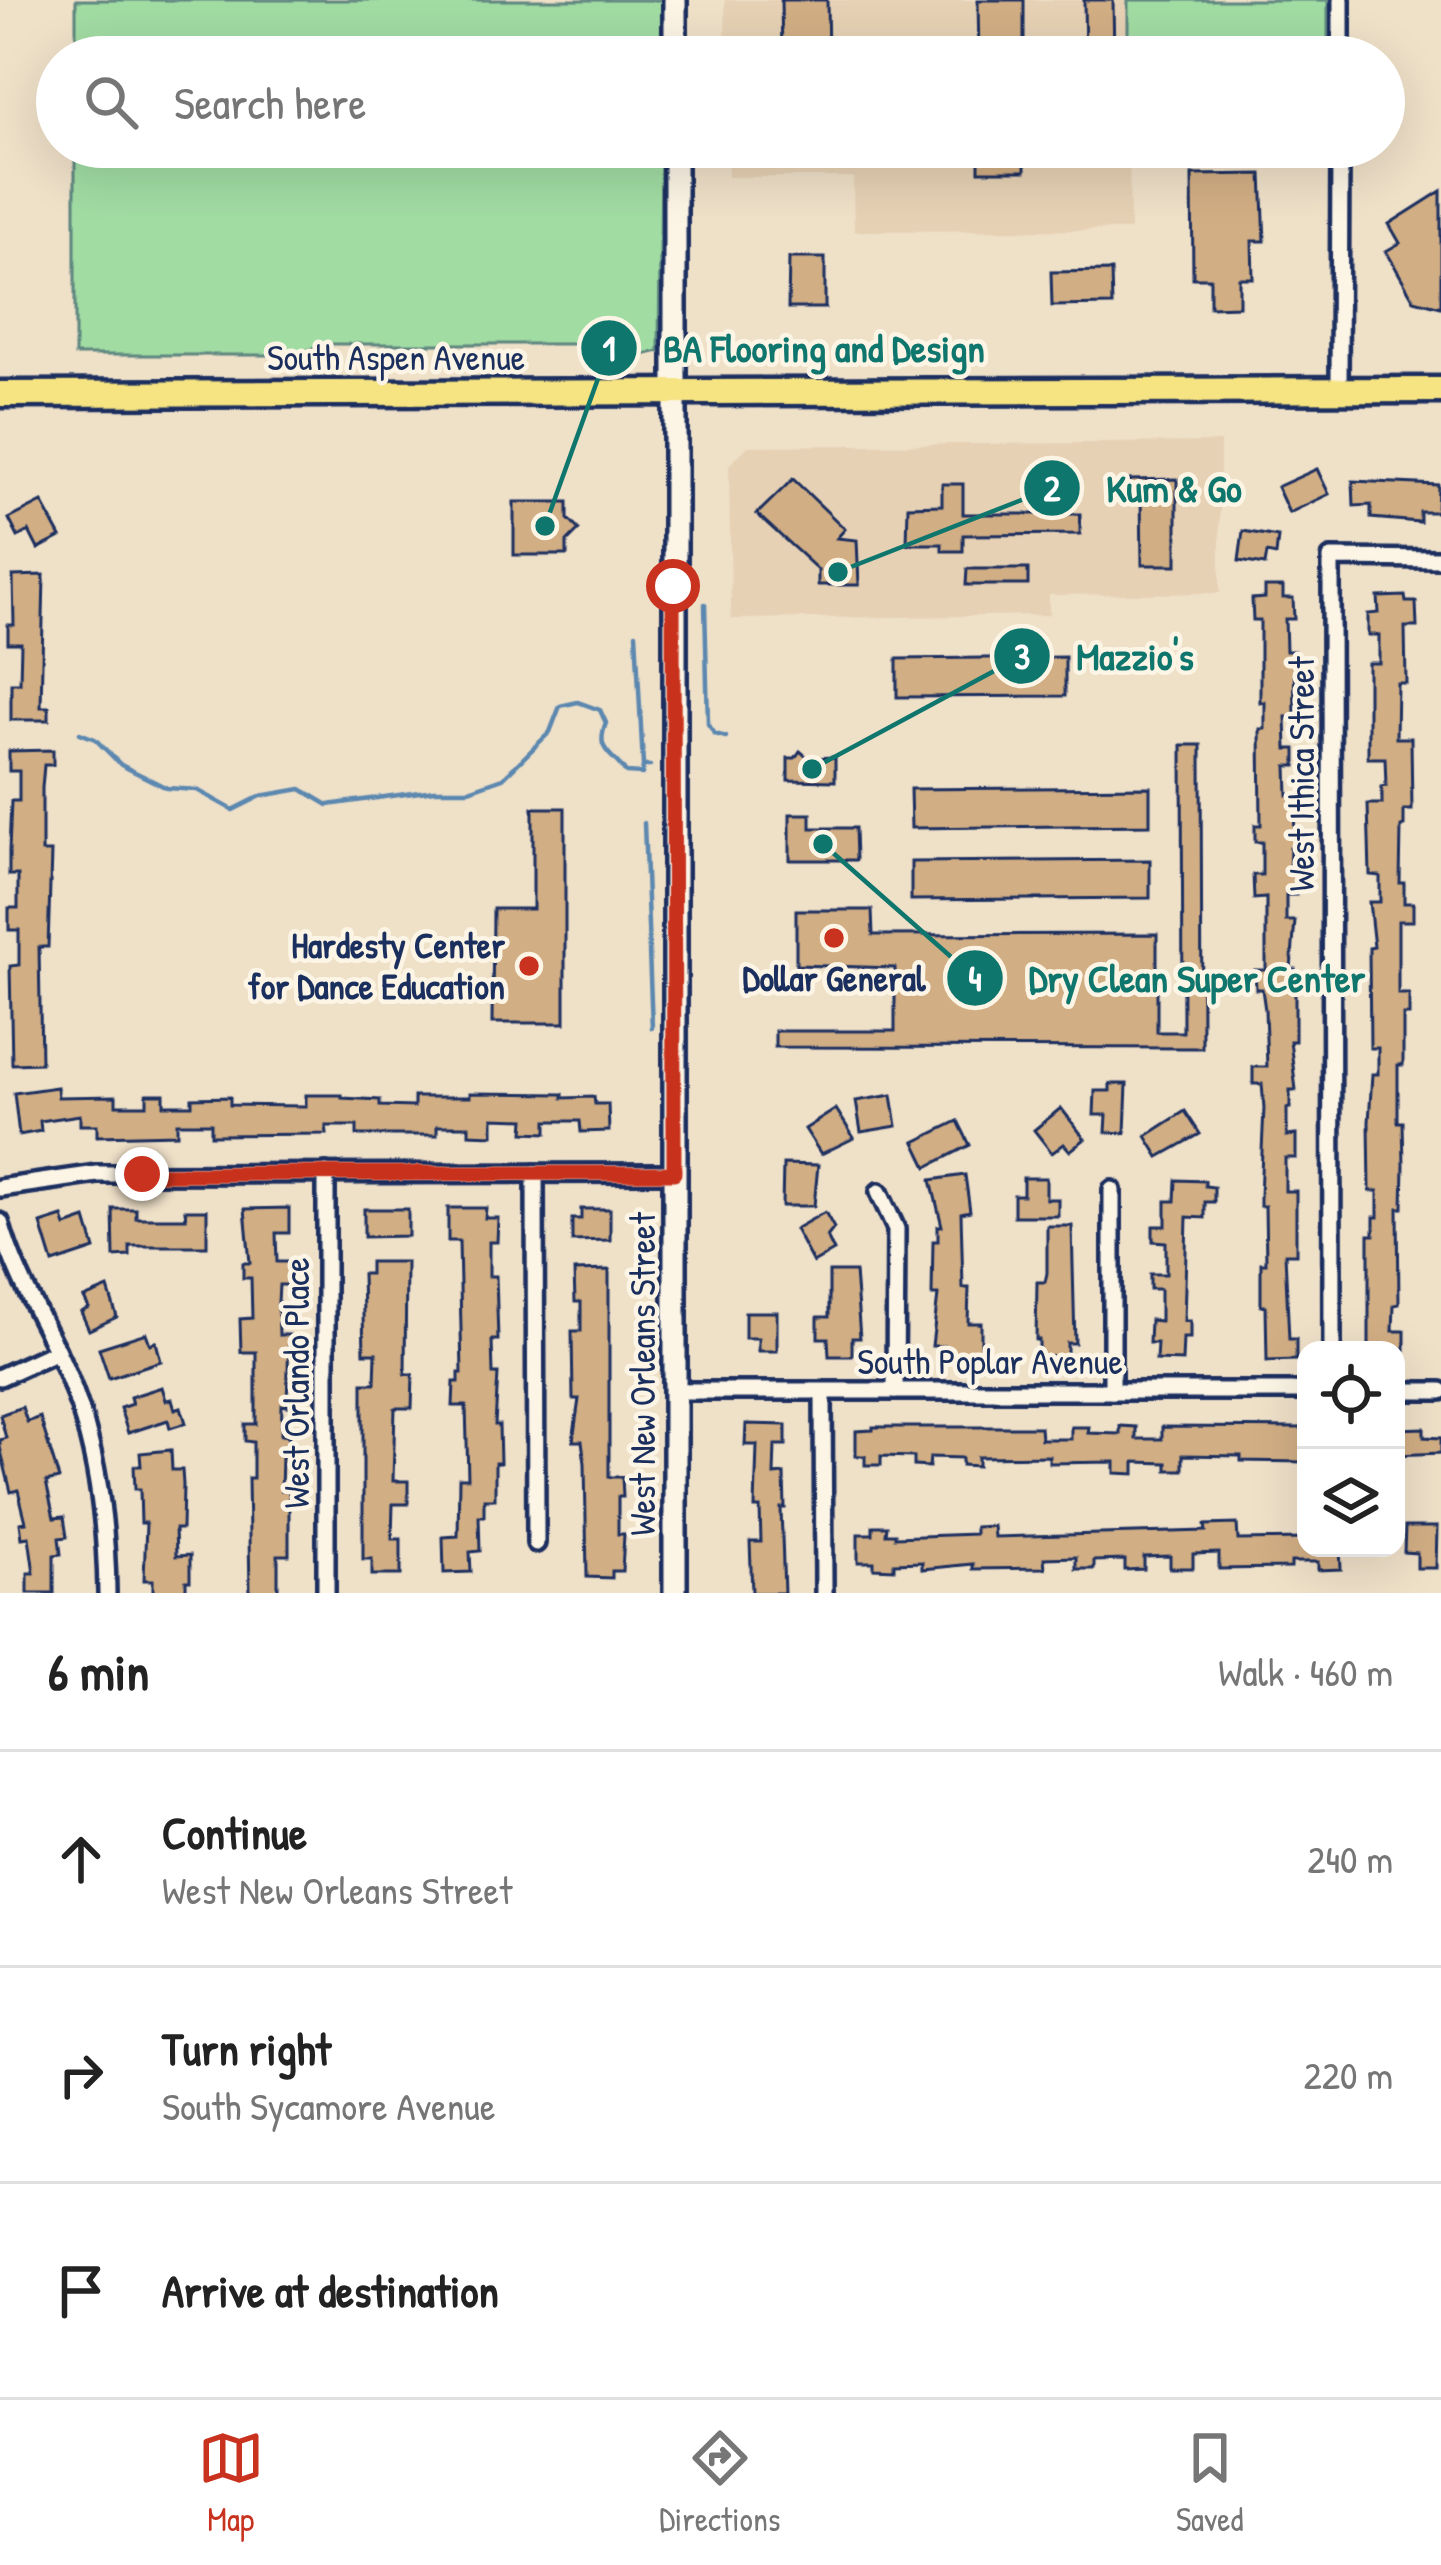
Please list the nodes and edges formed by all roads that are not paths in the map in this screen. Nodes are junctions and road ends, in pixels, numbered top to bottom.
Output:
1 (675, 0) edge
2 (1341, 0) edge
3 (675, 36) edge
4 (1341, 36) edge
5 (675, 168) edge
6 (1340, 168) edge
7 (1339, 390) junction
8 (1441, 390) edge
9 (676, 392) junction
10 (0, 394) edge
11 (1441, 559) edge
12 (326, 1173) junction
13 (535, 1173) junction
14 (674, 1173) junction
15 (0, 1188) edge
16 (1112, 1190) dead end
17 (879, 1192) dead end
18 (0, 1222) edge
19 (1332, 1341) edge
20 (57, 1351) junction
21 (0, 1377) edge
22 (675, 1390) junction
23 (1405, 1390) edge
24 (1441, 1390) edge
25 (895, 1391) junction
26 (1112, 1391) junction
27 (1297, 1391) edge
28 (823, 1392) junction
29 (536, 1543) dead end
30 (106, 1593) edge
31 (326, 1593) edge
32 (675, 1593) edge
33 (824, 1593) edge

1 - 3 main road
2 - 4 street
5 - 9 main road, West New Orleans Street
6 - 7 street
7 - 8 main road, South Aspen Avenue
7 - 9 main road, South Aspen Avenue
9 - 10 main road, South Aspen Avenue
9 - 14 main road, West New Orleans Street
11 - 19 street, West Ithica Street
12 - 13 street
12 - 15 street
12 - 31 street, West Orlando Place
13 - 14 street
13 - 29 street
14 - 22 main road, West New Orleans Street
16 - 26 street
17 - 25 street
18 - 20 street
20 - 21 street
20 - 30 street
22 - 28 street, South Poplar Avenue
22 - 32 main road, West New Orleans Street
23 - 24 street
25 - 26 street, South Poplar Avenue
25 - 28 street, South Poplar Avenue
26 - 27 street, South Poplar Avenue
28 - 33 street

